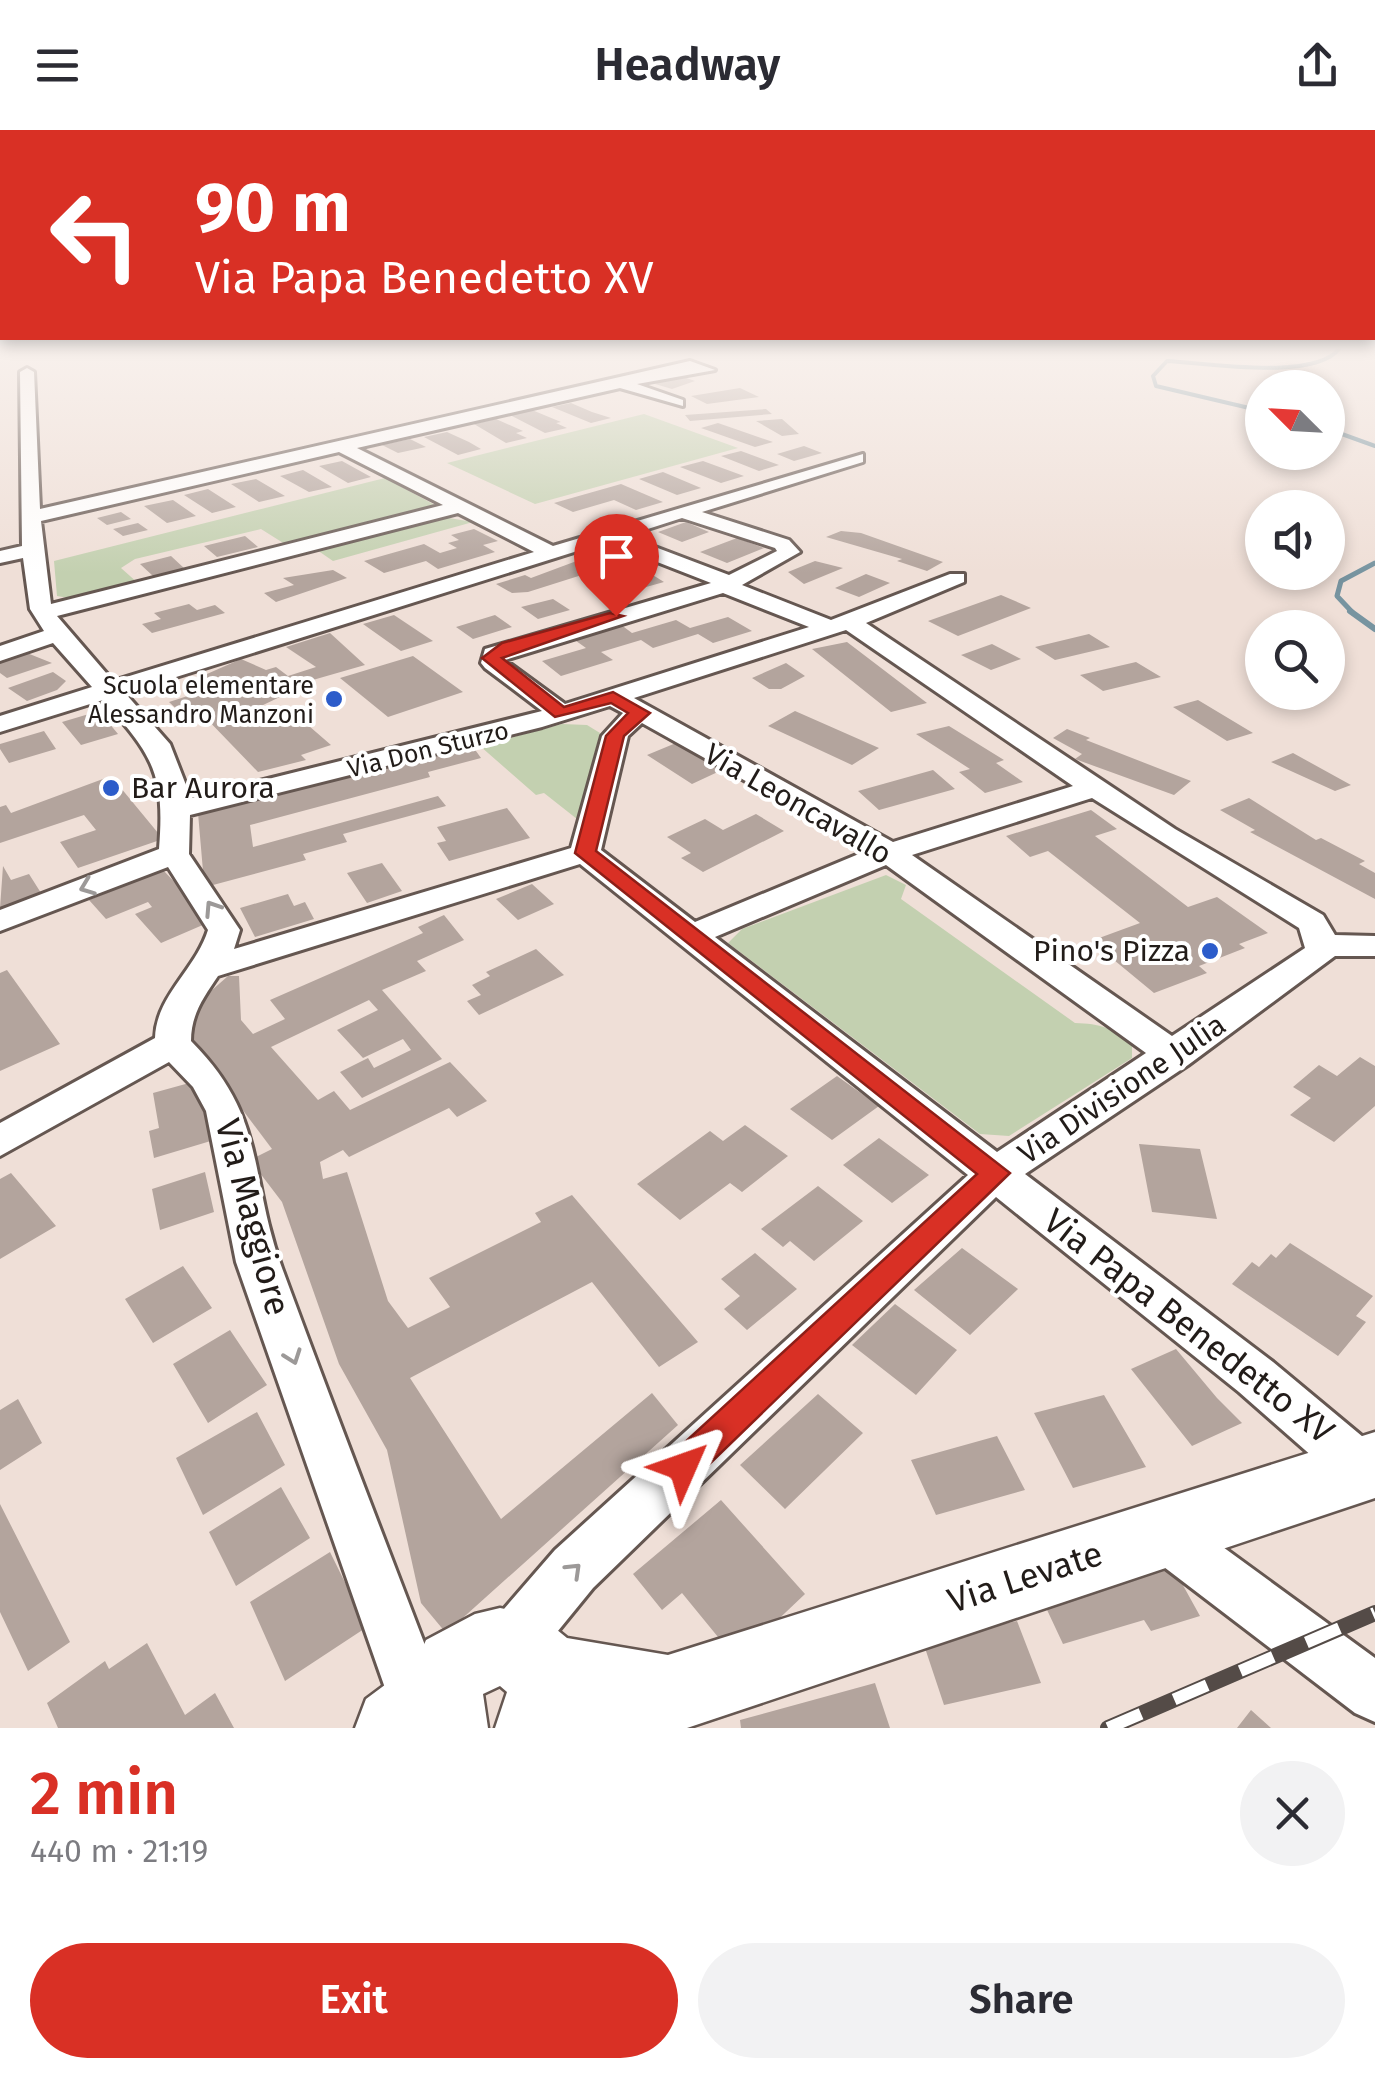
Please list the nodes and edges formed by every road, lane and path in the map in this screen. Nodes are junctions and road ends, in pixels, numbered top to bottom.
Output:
1 (29, 424) edge
2 (444, 424) edge
3 (342, 447) junction
4 (857, 458) dead end
5 (460, 507) junction
6 (682, 512) junction
7 (32, 517) junction
8 (605, 536) junction
9 (32, 550) junction
10 (550, 552) junction
11 (0, 557) edge
12 (957, 578) dead end
13 (727, 585) junction
14 (43, 613) junction
15 (840, 625) junction
16 (58, 634) junction
17 (0, 654) edge
18 (107, 688) junction
19 (613, 697) junction
20 (642, 713) junction
21 (561, 714) junction
22 (0, 724) edge
23 (1095, 788) junction
24 (178, 810) junction
25 (585, 853) junction
26 (174, 854) junction
27 (886, 854) junction
28 (0, 921) edge
29 (690, 936) junction
30 (1323, 945) junction
31 (1375, 946) edge
32 (210, 968) junction
33 (172, 1044) junction
34 (1176, 1056) junction
35 (0, 1141) edge
36 (996, 1173) junction
37 (1370, 1467) edge
38 (1161, 1533) junction
39 (1375, 1693) edge
40 (534, 1694) edge
41 (427, 1713) edge

1 - 7 street
2 - 3 street
3 - 5 street
3 - 7 street
4 - 6 street
5 - 10 street
5 - 14 street
6 - 8 street
6 - 13 street
7 - 9 street
8 - 10 street
8 - 13 street
9 - 11 street
9 - 14 street
10 - 18 street
12 - 15 street, Via Don Sturzo
13 - 15 street
13 - 21 street
14 - 16 street
15 - 19 street, Via Don Sturzo
15 - 23 street
16 - 17 street
16 - 18 street
18 - 22 street
18 - 24 street
19 - 20 street, Via Leoncavallo
19 - 21 street, Via Don Sturzo
20 - 25 street
20 - 27 street, Via Leoncavallo
21 - 24 street, Via Don Sturzo
23 - 27 street
23 - 30 street
24 - 26 street
25 - 29 street, Via Papa Benedetto XV
25 - 32 street
26 -> 28 street
32 -> 26 street
27 - 29 street
27 - 34 street, Via Leoncavallo
29 - 36 street, Via Papa Benedetto XV
30 - 31 street
30 - 34 street, Via Divisione Julia
32 - 33 street
33 - 35 street
33 -> 41 street, Via Maggiore
34 - 36 street, Via Divisione Julia
36 - 37 street, Via Papa Benedetto XV
40 -> 36 street, Via Divisione Julia
37 - 38 street, Via Levate
38 - 39 street
38 - 40 street, Via Levate
40 - 41 street, Via Levate

